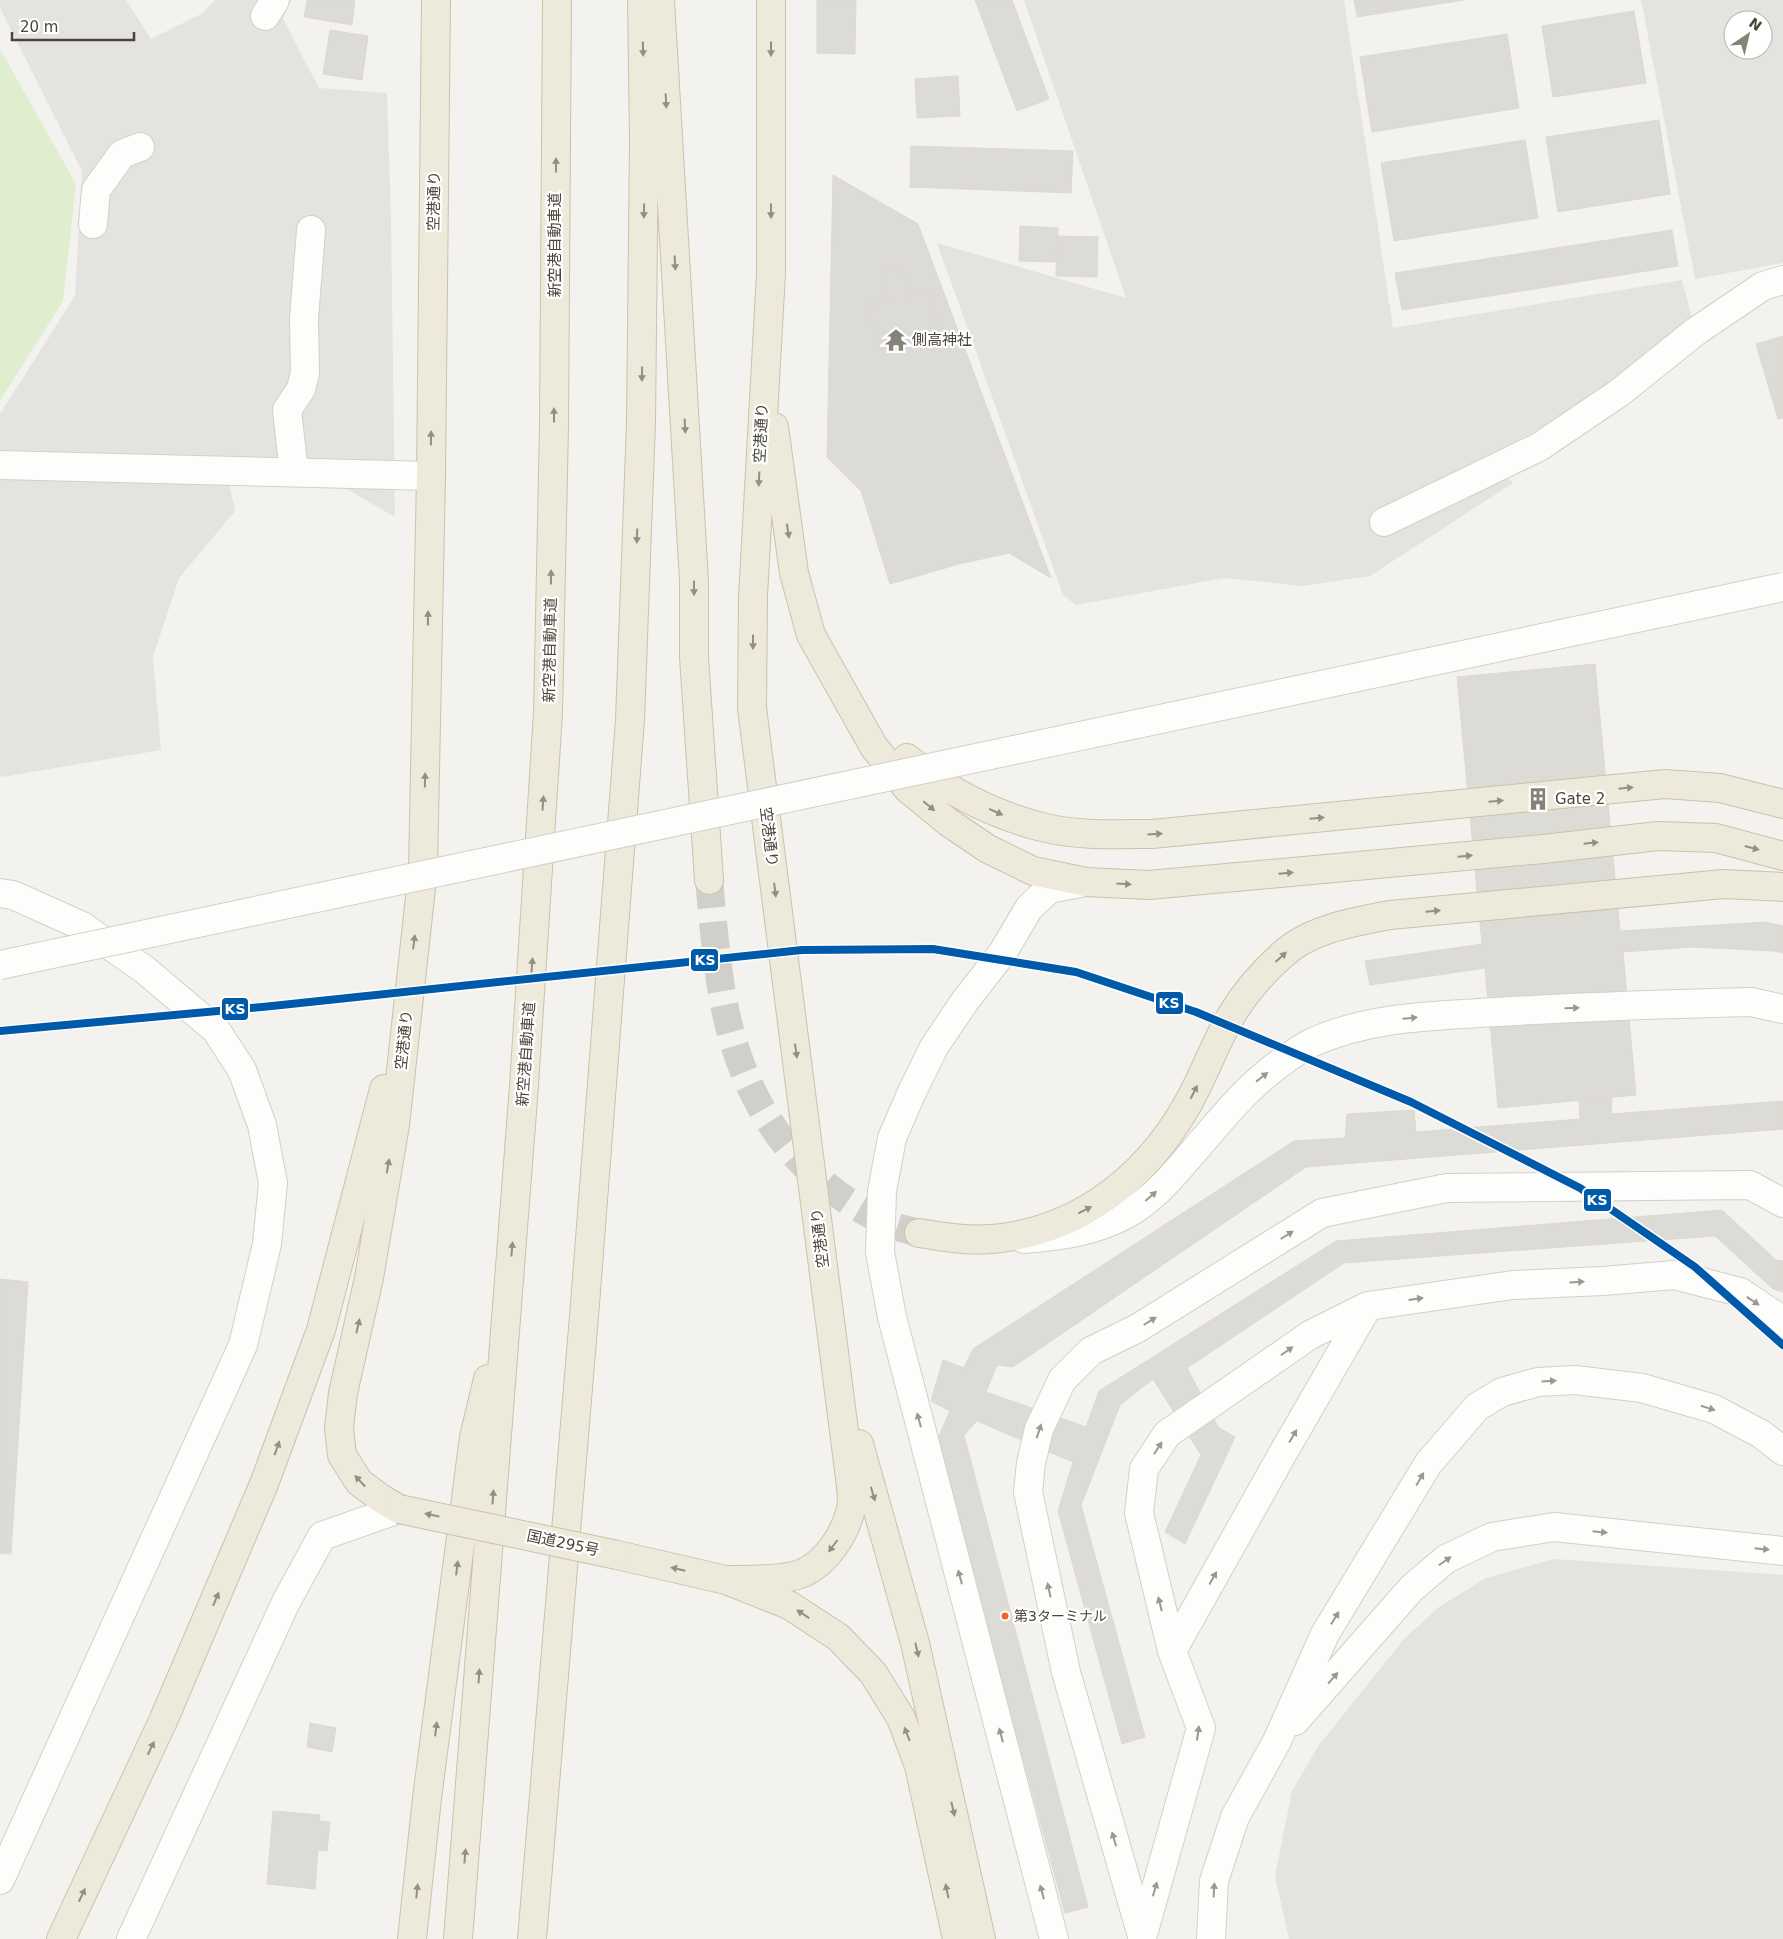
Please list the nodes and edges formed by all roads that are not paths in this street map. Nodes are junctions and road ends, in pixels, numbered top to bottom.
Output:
1 (436, 0) edge
2 (557, 0) edge
3 (642, 0) edge
4 (660, 0) edge
5 (771, 0) edge
6 (140, 147) dead end
7 (93, 224) dead end
8 (311, 230) dead end
9 (771, 273) junction
10 (1783, 280) edge
11 (0, 465) edge
12 (294, 472) junction
13 (431, 476) junction
14 (1384, 522) dead end
15 (1783, 587) edge
16 (837, 684) junction
17 (1783, 804) edge
18 (1783, 856) edge
19 (709, 880) tunnel mouth
20 (1086, 882) junction
21 (1783, 887) edge
22 (0, 893) edge
23 (0, 965) edge
24 (409, 990) junction
25 (1783, 1009) edge
26 (1783, 1203) edge
27 (919, 1233) tunnel mouth
28 (990, 1239) junction
29 (508, 1298) junction
30 (1368, 1306) junction
31 (1783, 1323) edge
32 (831, 1328) junction
33 (1783, 1451) edge
34 (400, 1508) junction
35 (1783, 1551) edge
36 (726, 1580) junction
37 (1172, 1651) junction
38 (1277, 1741) junction
39 (0, 1880) edge
40 (1142, 1937) edge
41 (61, 1939) edge
42 (131, 1939) edge
43 (412, 1939) edge
44 (458, 1939) edge
45 (532, 1939) edge
46 (957, 1939) edge
47 (981, 1939) edge
48 (1054, 1939) edge
49 (1211, 1939) edge

13 -> 1 highway, 空港通り
29 -> 2 highway, 新空港自動車道
3 -> 45 highway
4 -> 19 highway
5 -> 9 highway, 空港通り
6 - 7 street
8 - 12 street
9 -> 16 highway
9 -> 32 highway, 空港通り
10 - 14 street
11 - 12 street
12 - 13 street
24 -> 13 highway, 空港通り
15 - 23 street, bridge
16 -> 17 highway
16 -> 20 highway
20 -> 18 highway
48 -> 20 street
28 -> 21 highway
22 - 39 street
34 -> 24 highway, 空港通り
41 -> 24 highway
28 -> 25 street
40 -> 26 street
27 - 28 highway
43 -> 29 highway
44 -> 29 highway
30 -> 31 street
37 -> 30 street
37 -> 30 street
32 -> 36 highway, 空港通り
32 -> 47 highway
38 -> 33 street
36 -> 34 highway, 国道295号, bridge
34 - 42 street
38 -> 35 street
46 -> 36 highway
40 -> 37 street
49 -> 38 street

